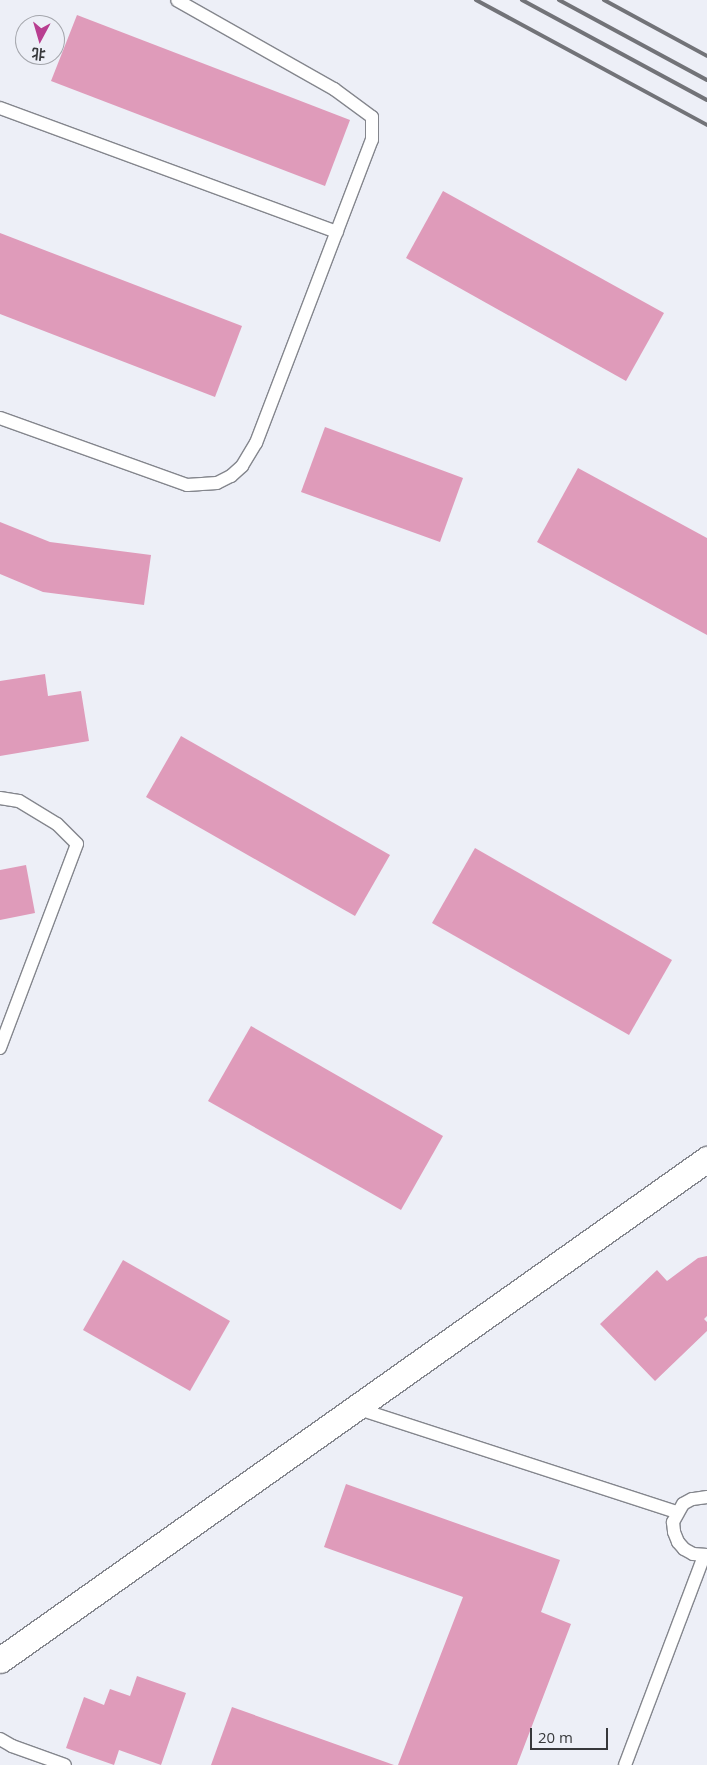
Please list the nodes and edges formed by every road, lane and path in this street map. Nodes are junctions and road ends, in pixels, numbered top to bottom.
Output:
1 (177, 0) edge
2 (0, 108) edge
3 (337, 232) junction
4 (0, 418) edge
5 (0, 798) edge
6 (0, 1048) edge
7 (707, 1159) edge
8 (356, 1408) junction
9 (707, 1497) edge
10 (676, 1512) junction
11 (705, 1556) edge
12 (0, 1660) edge
13 (0, 1739) edge
14 (65, 1765) edge
15 (625, 1765) edge

1 - 3 lane
2 - 3 lane
3 - 4 lane
5 - 6 lane
7 - 8 street
8 - 10 lane
8 - 12 street
9 - 10 lane
10 - 11 lane
11 - 15 lane
13 - 14 lane

